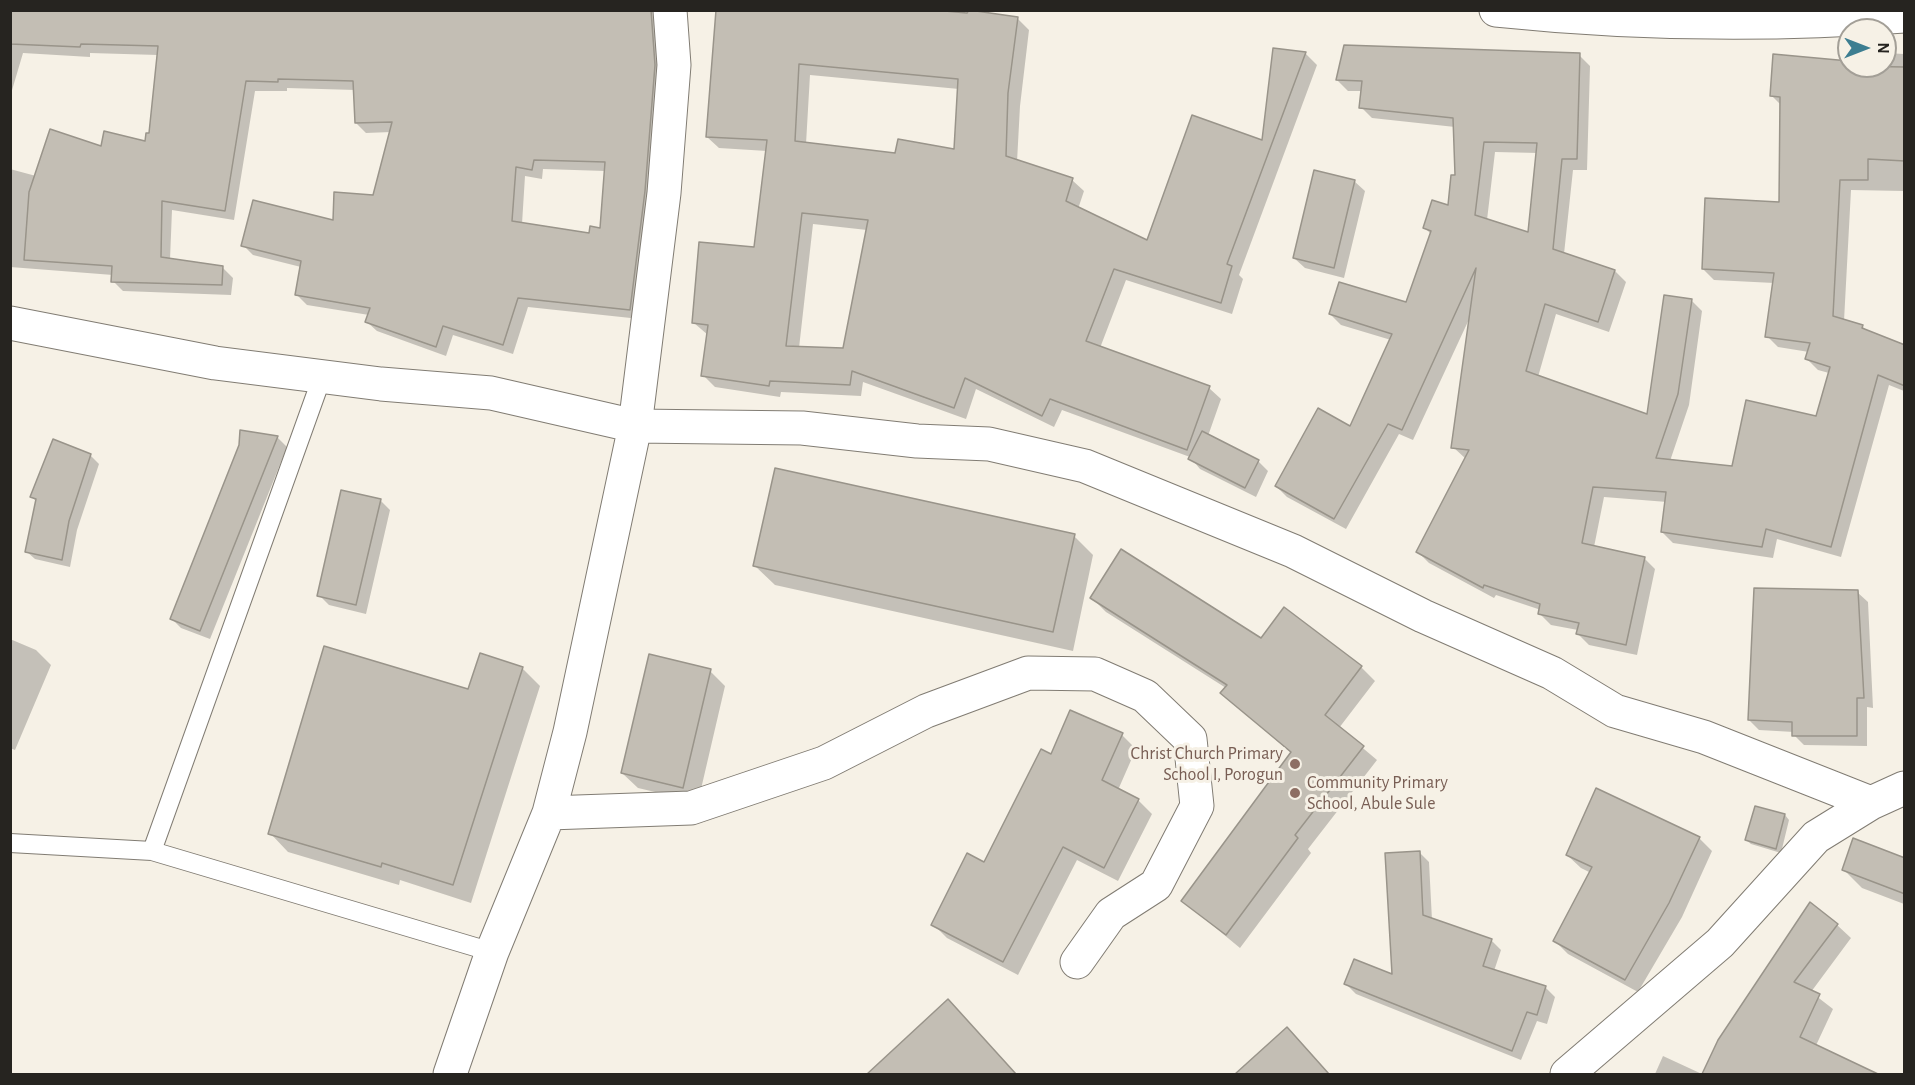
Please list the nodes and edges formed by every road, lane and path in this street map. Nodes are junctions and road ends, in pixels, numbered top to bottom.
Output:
1 (670, 10) edge
2 (1496, 10) edge
3 (1905, 16) edge
4 (10, 323) edge
5 (322, 376) junction
6 (635, 426) junction
7 (1905, 788) edge
8 (1870, 803) junction
9 (549, 813) junction
10 (10, 843) edge
11 (152, 851) junction
12 (492, 952) junction
13 (1077, 962) dead end
14 (450, 1074) edge
15 (1567, 1074) edge

1 - 6 street
2 - 3 street
4 - 5 street
5 - 6 street
5 - 11 lane
6 - 8 street
6 - 9 street
7 - 8 street
8 - 15 street
9 - 12 street
9 - 13 street
10 - 11 lane
11 - 12 lane
12 - 14 street

